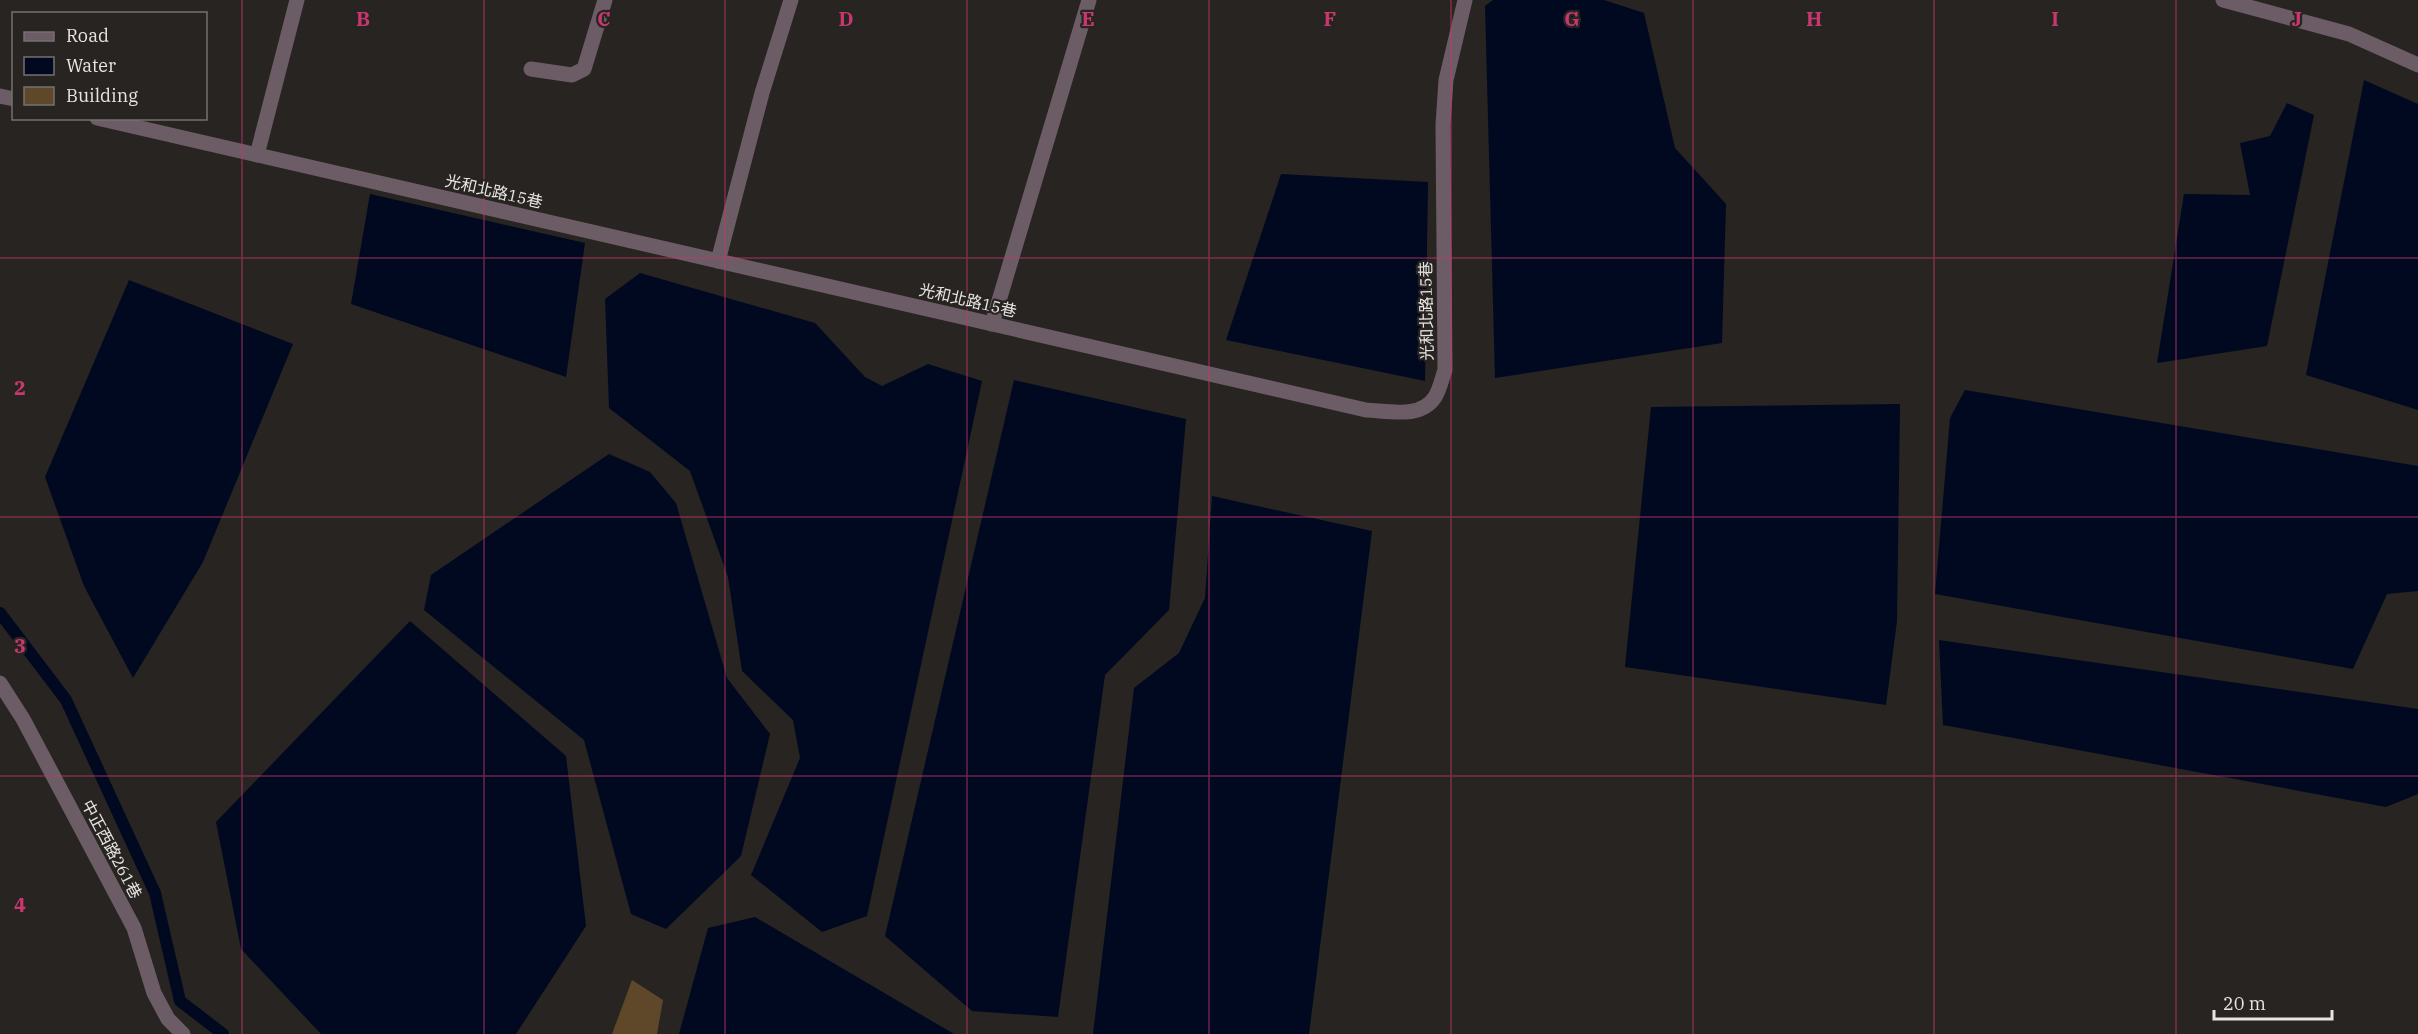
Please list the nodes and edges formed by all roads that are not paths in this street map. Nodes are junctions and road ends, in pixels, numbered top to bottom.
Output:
1 (297, 0) edge
2 (604, 0) edge
3 (791, 0) edge
4 (1089, 0) edge
5 (1465, 0) edge
6 (2223, 0) edge
7 (2418, 65) edge
8 (531, 69) dead end
9 (106, 120) edge
10 (257, 155) junction
11 (718, 261) junction
12 (992, 324) junction
13 (0, 683) edge
14 (183, 1034) edge

1 - 10 street
2 - 8 street
3 - 11 street
4 - 12 street
5 - 12 street, 光和北路15巷
6 - 7 street
9 - 10 street, 光和北路15巷
10 - 11 street, 光和北路15巷
11 - 12 street, 光和北路15巷
13 - 14 street, 中正西路261巷

